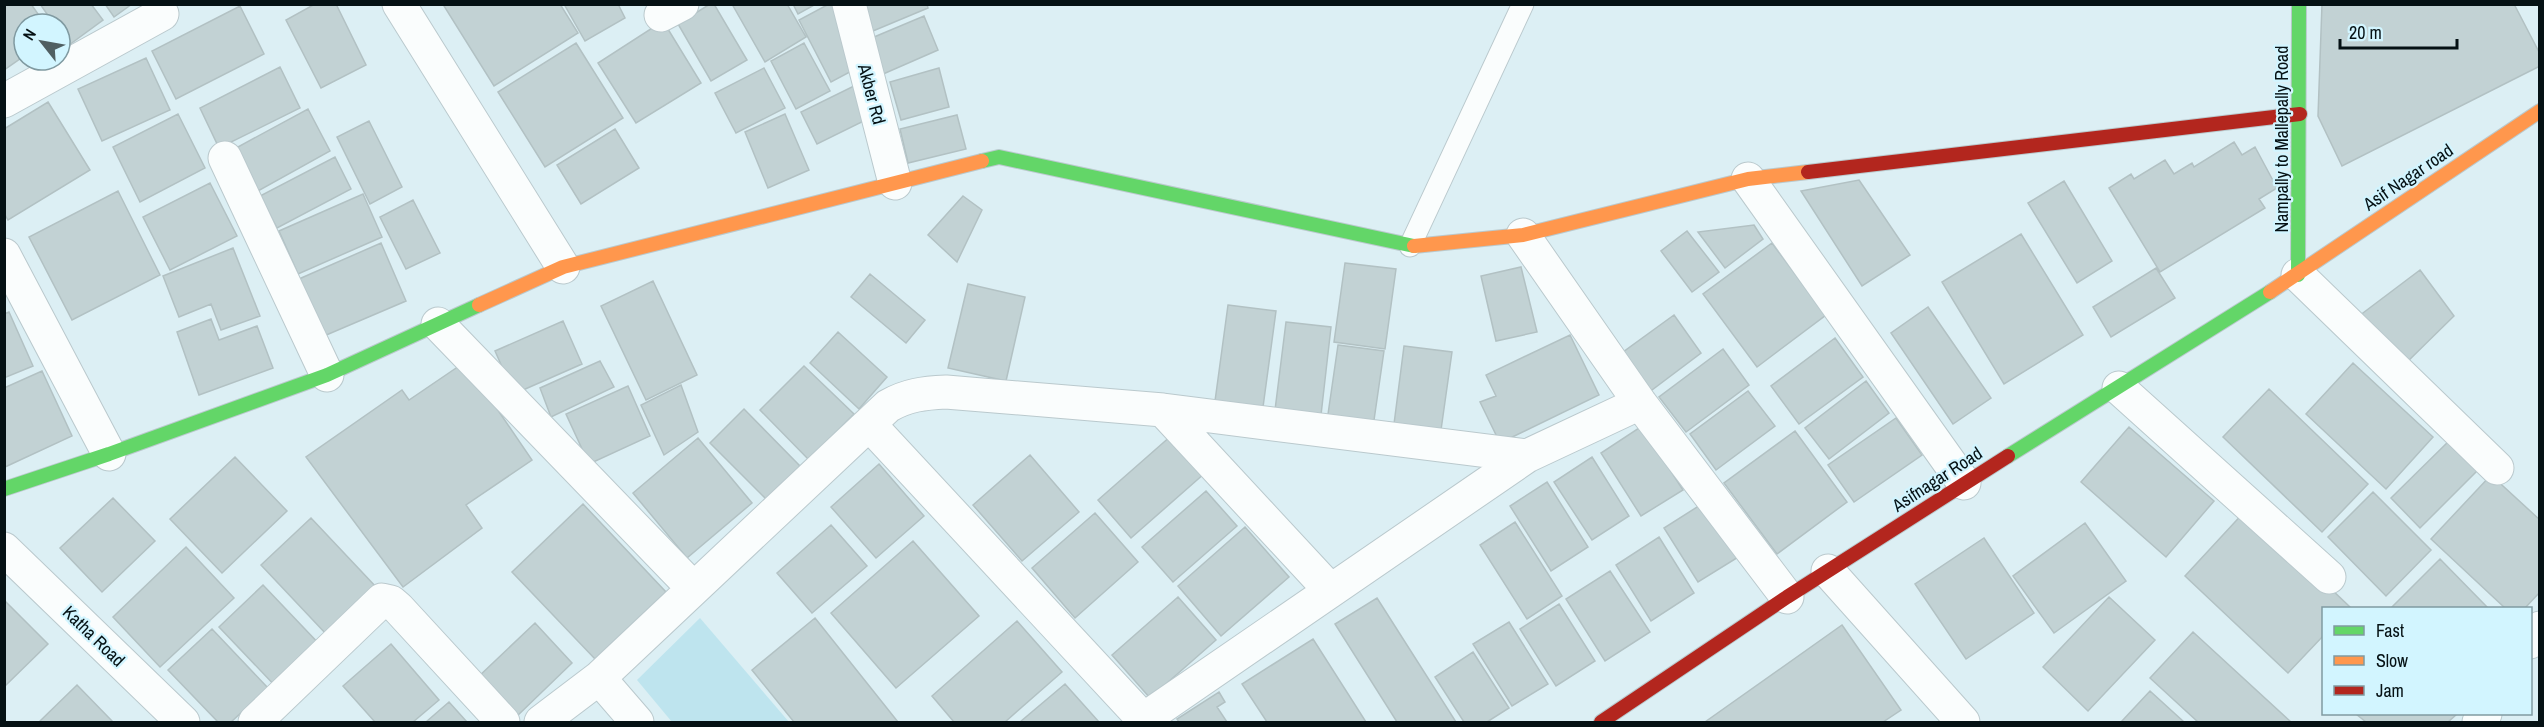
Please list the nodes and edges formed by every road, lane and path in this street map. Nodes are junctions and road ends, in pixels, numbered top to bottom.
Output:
1 (399, 4) edge
2 (849, 4) edge
3 (1523, 4) edge
4 (2299, 4) edge
5 (162, 14) dead end
6 (4, 101) edge
7 (2300, 114) junction
8 (2534, 122) edge
9 (225, 159) dead end
10 (1748, 179) junction
11 (895, 183) junction
12 (1523, 235) junction
13 (1410, 246) junction
14 (4, 255) edge
15 (563, 267) junction
16 (2298, 274) junction
17 (438, 324) junction
18 (327, 375) junction
19 (2119, 387) junction
20 (1640, 403) junction
21 (1163, 410) junction
22 (869, 424) junction
23 (109, 454) junction
24 (1527, 456) junction
25 (2497, 468) dead end
26 (1964, 483) junction
27 (4, 489) edge
28 (4, 549) edge
29 (1828, 571) junction
30 (2329, 577) dead end
31 (693, 588) junction
32 (1330, 590) junction
33 (1787, 597) junction
34 (599, 678) junction
35 (1145, 721) edge
36 (183, 723) edge
37 (255, 723) edge
38 (503, 723) edge
39 (541, 723) edge
40 (637, 723) edge
41 (1601, 723) edge
42 (1963, 723) edge

1 - 15 street
2 - 11 street, Akber Rd
3 - 13 lane
4 - 7 street, Nampally to Mallepally Road
5 - 6 street
7 - 10 street
7 - 16 street, Nampally to Mallepally Road
8 - 16 street, Asif Nagar road
9 - 18 street
10 - 12 street
10 - 26 street
11 - 13 street
11 - 15 street
12 - 13 street
12 - 20 street
14 - 23 street
15 - 17 street
16 - 19 street, Asifnagar Road
16 - 25 street
17 - 18 street
17 - 31 street
18 - 23 street
19 - 26 street, Asifnagar Road
19 - 30 street
20 - 24 street
20 - 33 street
21 - 22 street
21 - 24 street
21 - 32 street
22 - 31 street
22 - 35 street
23 - 27 street
24 - 32 street
26 - 29 street, Asifnagar Road
28 - 36 street, Katha Road
29 - 33 street, Asifnagar Road
29 - 42 street
31 - 34 street
32 - 35 street
33 - 41 street, Asifnagar Road
34 - 39 street
34 - 40 street
37 - 38 street

